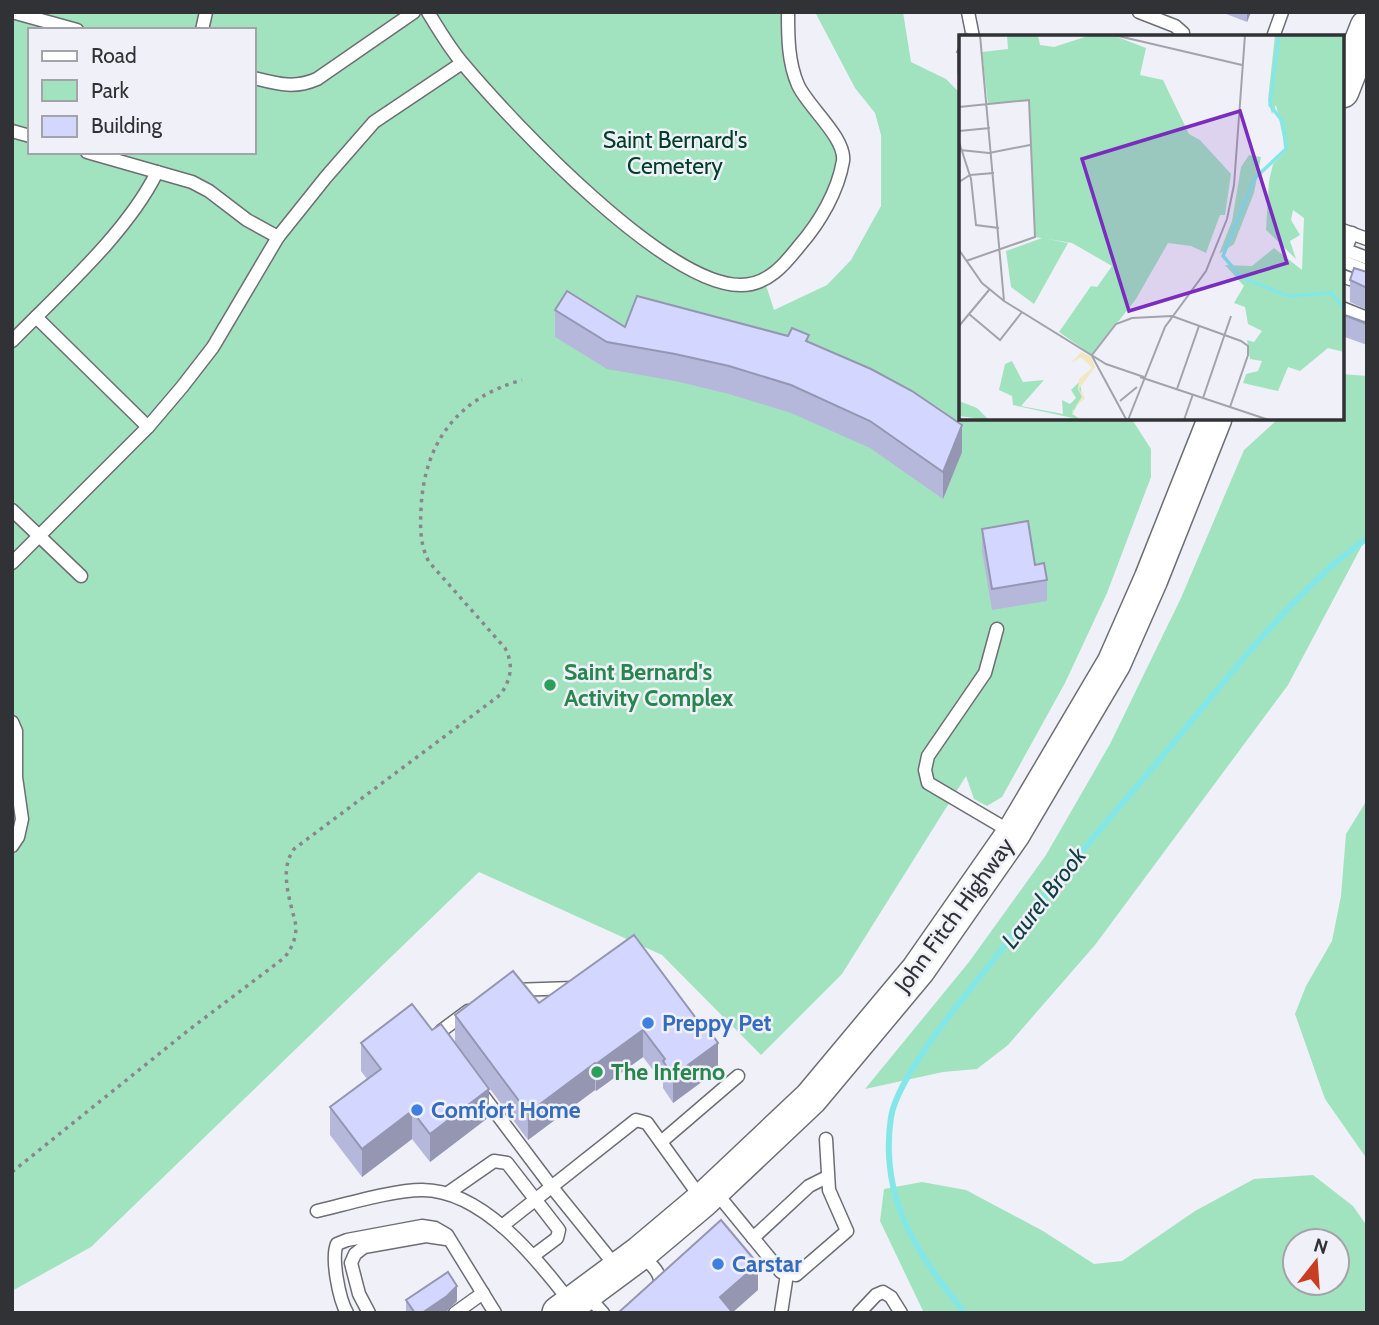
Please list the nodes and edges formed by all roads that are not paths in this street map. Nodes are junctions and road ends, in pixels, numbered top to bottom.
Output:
1 (12, 12) edge
2 (414, 12) edge
3 (428, 12) edge
4 (788, 12) edge
5 (968, 12) edge
6 (1139, 12) edge
7 (1282, 12) edge
8 (1367, 27) edge
9 (70, 28) edge
10 (974, 35) edge
11 (1183, 35) edge
12 (1274, 35) edge
13 (462, 63) junction
14 (256, 79) edge
15 (1344, 86) edge
16 (94, 154) edge
17 (157, 172) junction
18 (1347, 232) edge
19 (278, 237) junction
20 (1367, 239) edge
21 (1344, 251) edge
22 (1344, 257) edge
23 (1344, 258) edge
24 (1367, 258) edge
25 (1367, 271) edge
26 (1344, 277) edge
27 (1367, 285) edge
28 (1344, 310) edge
29 (36, 317) junction
30 (1367, 318) edge
31 (12, 341) edge
32 (1214, 420) edge
33 (148, 427) junction
34 (12, 510) edge
35 (39, 536) junction
36 (12, 563) edge
37 (81, 576) dead end
38 (997, 629) dead end
39 (12, 722) edge
40 (1013, 834) junction
41 (12, 846) edge
42 (579, 987) edge
43 (496, 993) edge
44 (475, 1007) edge
45 (450, 1052) edge
46 (738, 1076) dead end
47 (475, 1085) edge
48 (826, 1139) dead end
49 (661, 1142) junction
50 (827, 1177) junction
51 (551, 1186) junction
52 (448, 1193) junction
53 (708, 1195) junction
54 (535, 1199) junction
55 (317, 1211) dead end
56 (502, 1226) junction
57 (753, 1238) junction
58 (456, 1249) junction
59 (533, 1256) junction
60 (629, 1261) junction
61 (787, 1274) junction
62 (646, 1300) edge
63 (489, 1303) edge
64 (580, 1306) edge
65 (346, 1313) edge
66 (369, 1313) edge
67 (454, 1313) edge
68 (477, 1313) edge
69 (781, 1313) edge
70 (859, 1313) edge
71 (901, 1313) edge

1 - 9 lane
2 - 14 lane
3 - 13 lane
4 - 13 lane
5 - 10 lane
6 - 11 lane
7 - 12 lane
8 - 15 main road
13 - 19 lane
16 - 17 lane
17 - 19 lane
17 - 29 lane
18 - 20 lane
18 - 21 lane
19 - 33 lane
22 - 24 lane
23 - 25 lane
26 - 27 lane
28 - 30 lane
29 - 31 lane
29 - 33 lane
32 - 40 main road, John Fitch Highway
33 - 35 lane
34 - 35 lane
35 - 36 lane
35 - 37 lane
38 - 40 lane
39 - 41 lane
40 - 53 main road, John Fitch Highway
42 - 43 lane
44 - 45 lane
46 - 49 lane
47 - 51 lane
48 - 50 lane
49 - 51 lane
49 - 53 lane
50 - 57 lane
50 - 61 lane
51 - 54 lane
51 - 60 lane
52 - 54 lane
52 - 55 lane
52 - 56 lane
53 - 57 lane
53 - 60 main road, John Fitch Highway
54 - 56 lane
54 - 59 lane
56 - 59 lane
57 - 61 lane
58 - 63 lane
58 - 65 lane
58 - 66 lane
59 - 64 lane
60 - 62 lane
60 - 64 main road, John Fitch Highway
61 - 69 lane
63 - 67 lane
63 - 68 lane
70 - 71 lane

